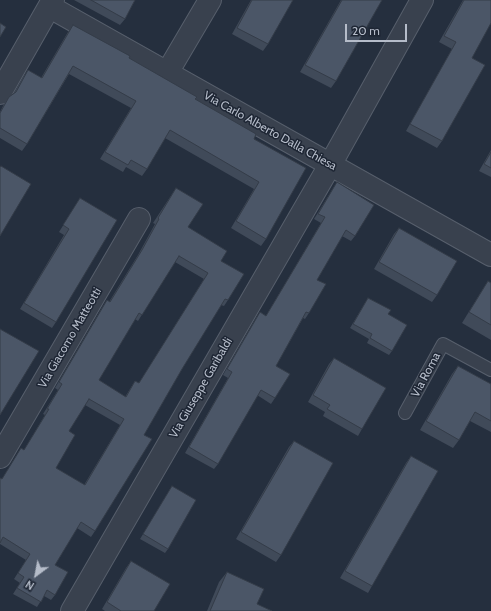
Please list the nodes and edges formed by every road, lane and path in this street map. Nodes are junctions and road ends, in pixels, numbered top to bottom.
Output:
1 (210, 0) edge
2 (422, 0) edge
3 (52, 3) edge
4 (167, 73) junction
5 (0, 93) edge
6 (330, 165) junction
7 (139, 219) dead end
8 (491, 255) edge
9 (491, 370) edge
10 (405, 413) dead end
11 (0, 456) edge
12 (72, 611) edge

1 - 4 street
2 - 6 street, Via Giuseppe Garibaldi
3 - 4 street, Via Carlo Alberto Dalla Chiesa
3 - 5 street
4 - 6 street, Via Carlo Alberto Dalla Chiesa
6 - 8 street, Via Carlo Alberto Dalla Chiesa
6 - 12 street, Via Giuseppe Garibaldi
7 - 11 street, Via Giacomo Matteotti
9 - 10 lane, Via Roma

